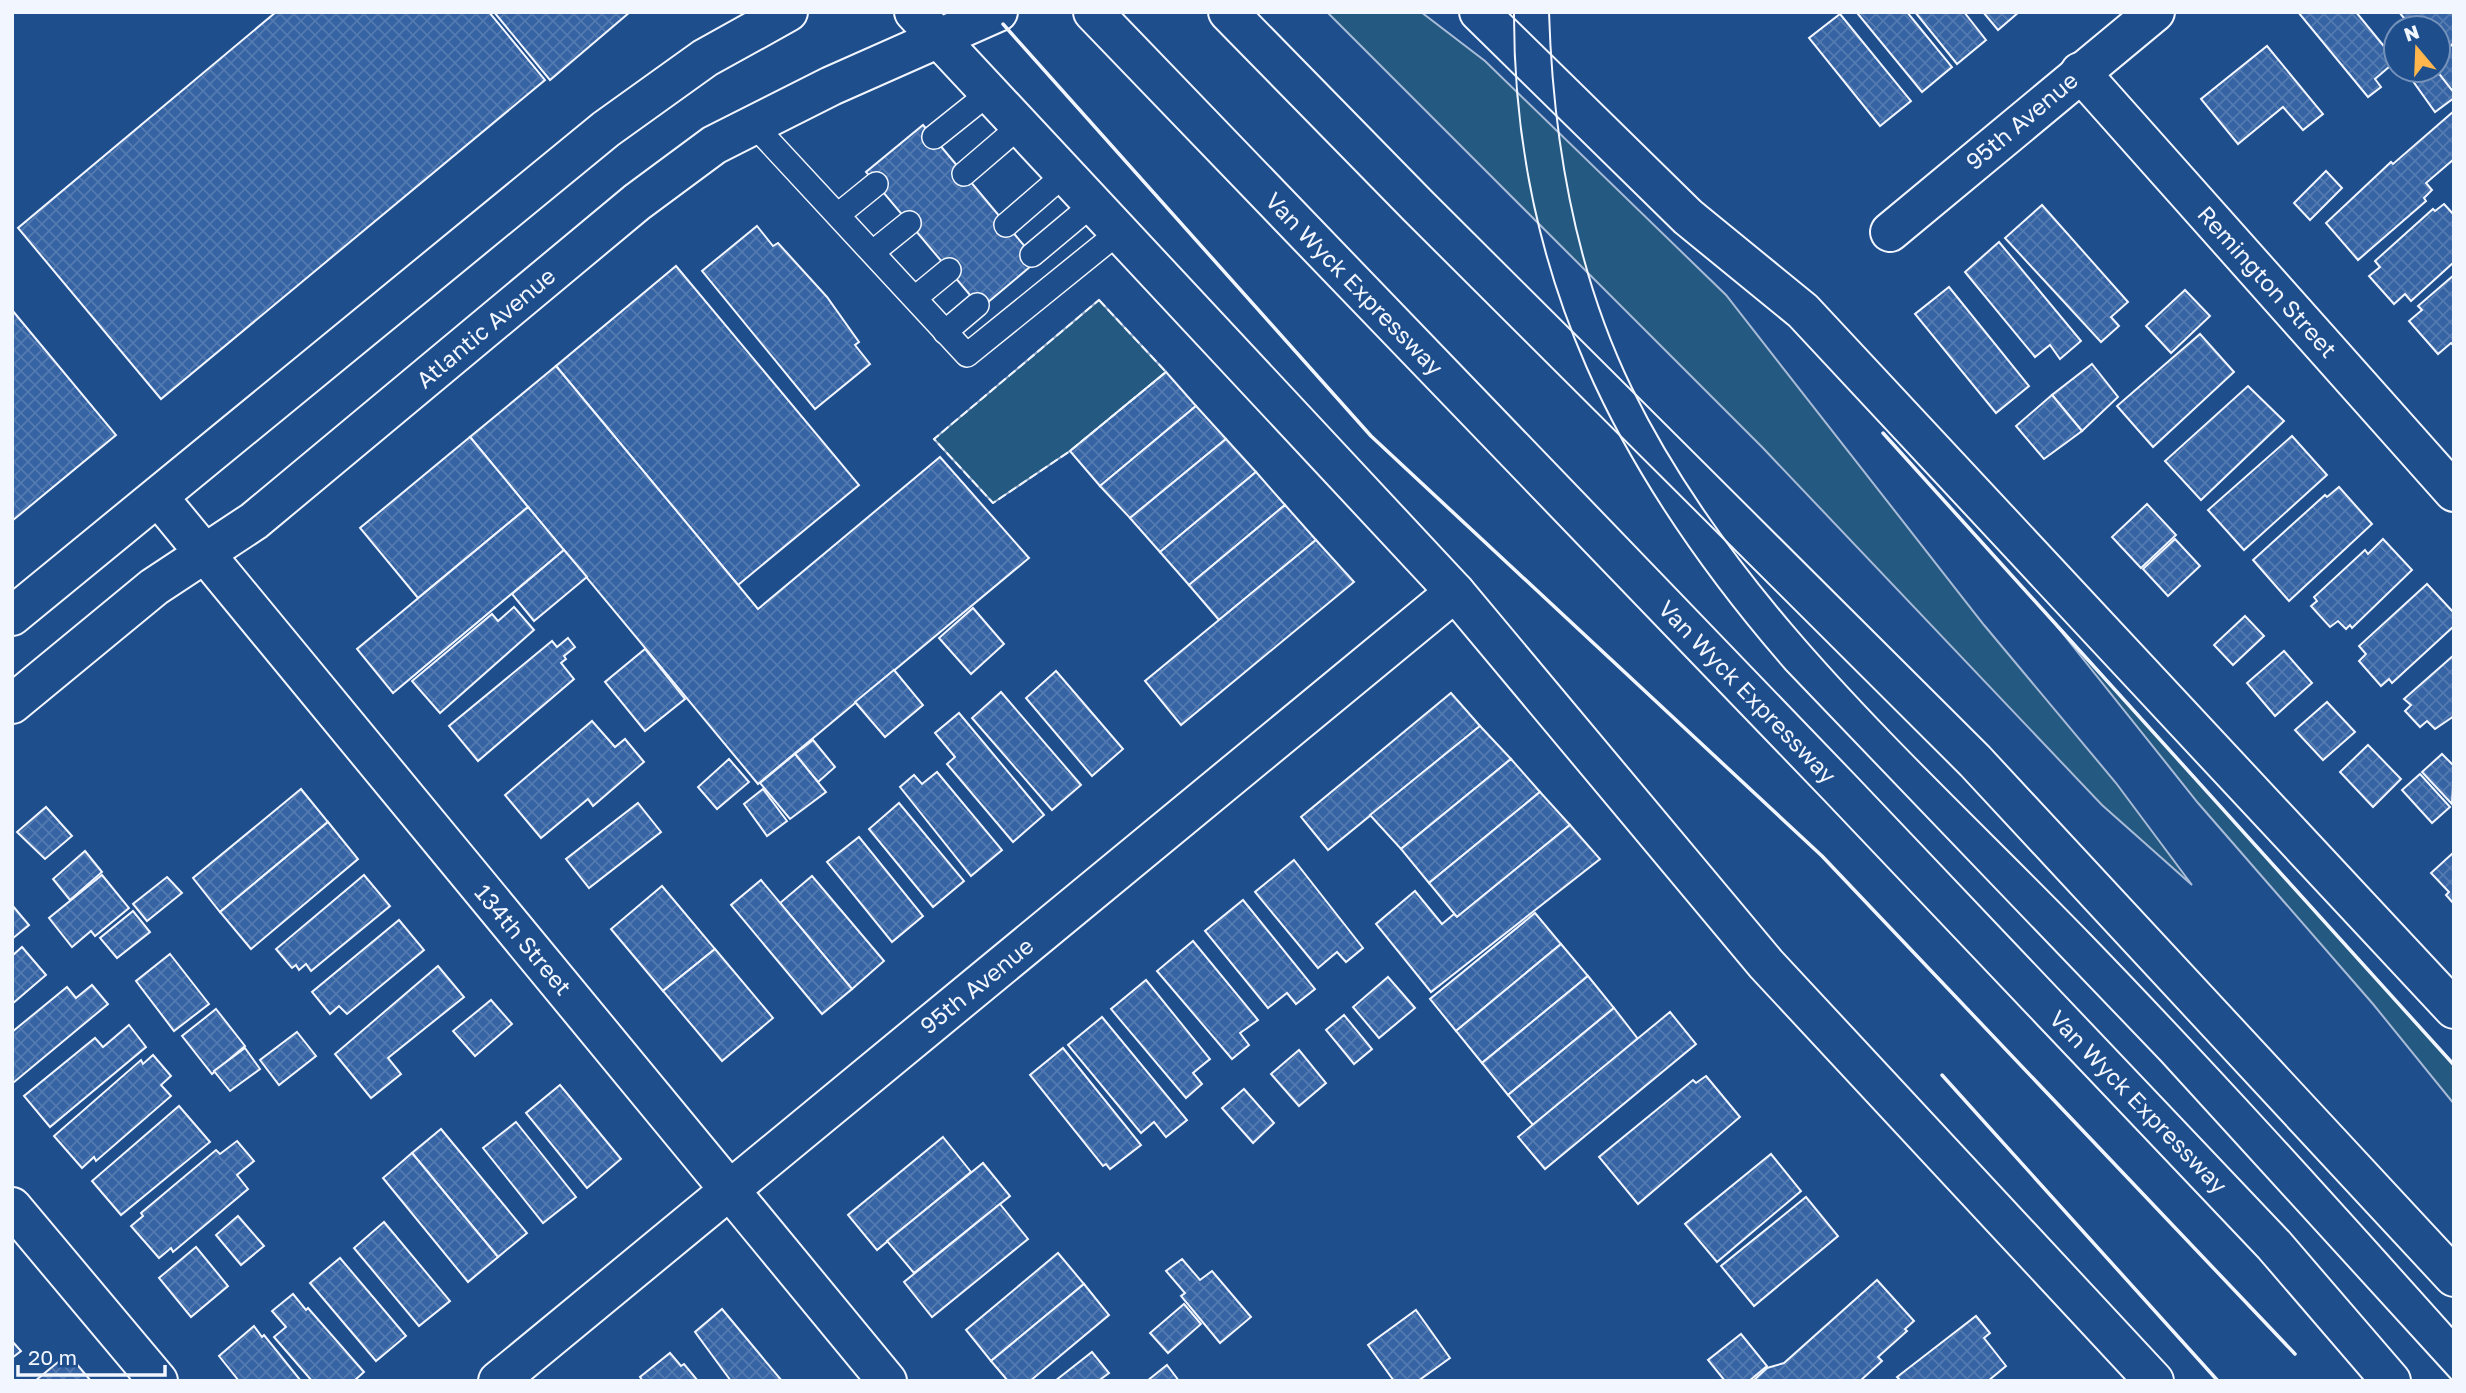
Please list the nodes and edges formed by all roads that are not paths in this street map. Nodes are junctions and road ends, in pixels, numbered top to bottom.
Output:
1 (788, 12) edge
2 (1093, 12) edge
3 (1228, 12) edge
4 (1479, 12) edge
5 (2155, 12) edge
6 (996, 13) edge
7 (927, 26) edge
8 (2080, 72) junction
9 (989, 93) junction
10 (753, 124) junction
11 (1020, 126) junction
12 (934, 138) dead end
13 (964, 174) dead end
14 (1065, 174) junction
15 (876, 184) dead end
16 (1093, 204) junction
17 (839, 214) junction
18 (909, 223) dead end
19 (1006, 225) dead end
20 (1119, 232) junction
21 (1890, 232) dead end
22 (873, 253) junction
23 (1032, 256) dead end
24 (948, 270) dead end
25 (915, 298) junction
26 (977, 305) dead end
27 (945, 332) junction
28 (2454, 492) edge
29 (159, 498) junction
30 (204, 553) junction
31 (1455, 592) junction
32 (12, 616) edge
33 (12, 704) edge
34 (2454, 1009) edge
35 (730, 1190) junction
36 (12, 1207) edge
37 (2454, 1277) edge
38 (2147, 1378) edge
39 (158, 1381) edge
40 (498, 1381) edge
41 (887, 1381) edge
42 (2391, 1381) edge

1 - 29 main road
2 - 42 main road, Van Wyck Expressway
3 - 37 main road
4 - 34 main road
5 - 8 main road, 95th Avenue
6 - 7 main road, Atlantic Avenue
7 - 9 main road
7 - 10 main road, Atlantic Avenue
8 - 21 main road, 95th Avenue
8 - 28 main road, Remington Street
9 - 11 main road
9 - 12 lane
10 - 17 lane
10 - 30 main road, Atlantic Avenue
11 - 13 lane
11 - 14 main road
14 - 16 main road
14 - 19 lane
15 - 17 lane
16 - 20 main road
16 - 23 lane
17 - 22 lane
18 - 22 lane
20 - 27 lane
20 - 31 main road
22 - 25 lane
24 - 25 lane
25 - 27 lane
26 - 27 lane
29 - 30 main road, 134th Street
29 - 32 main road
30 - 33 main road, Atlantic Avenue
30 - 35 main road, 134th Street
31 - 35 main road, 95th Avenue
31 - 38 main road
35 - 40 main road, 95th Avenue
35 - 41 main road, 134th Street
36 - 39 main road

